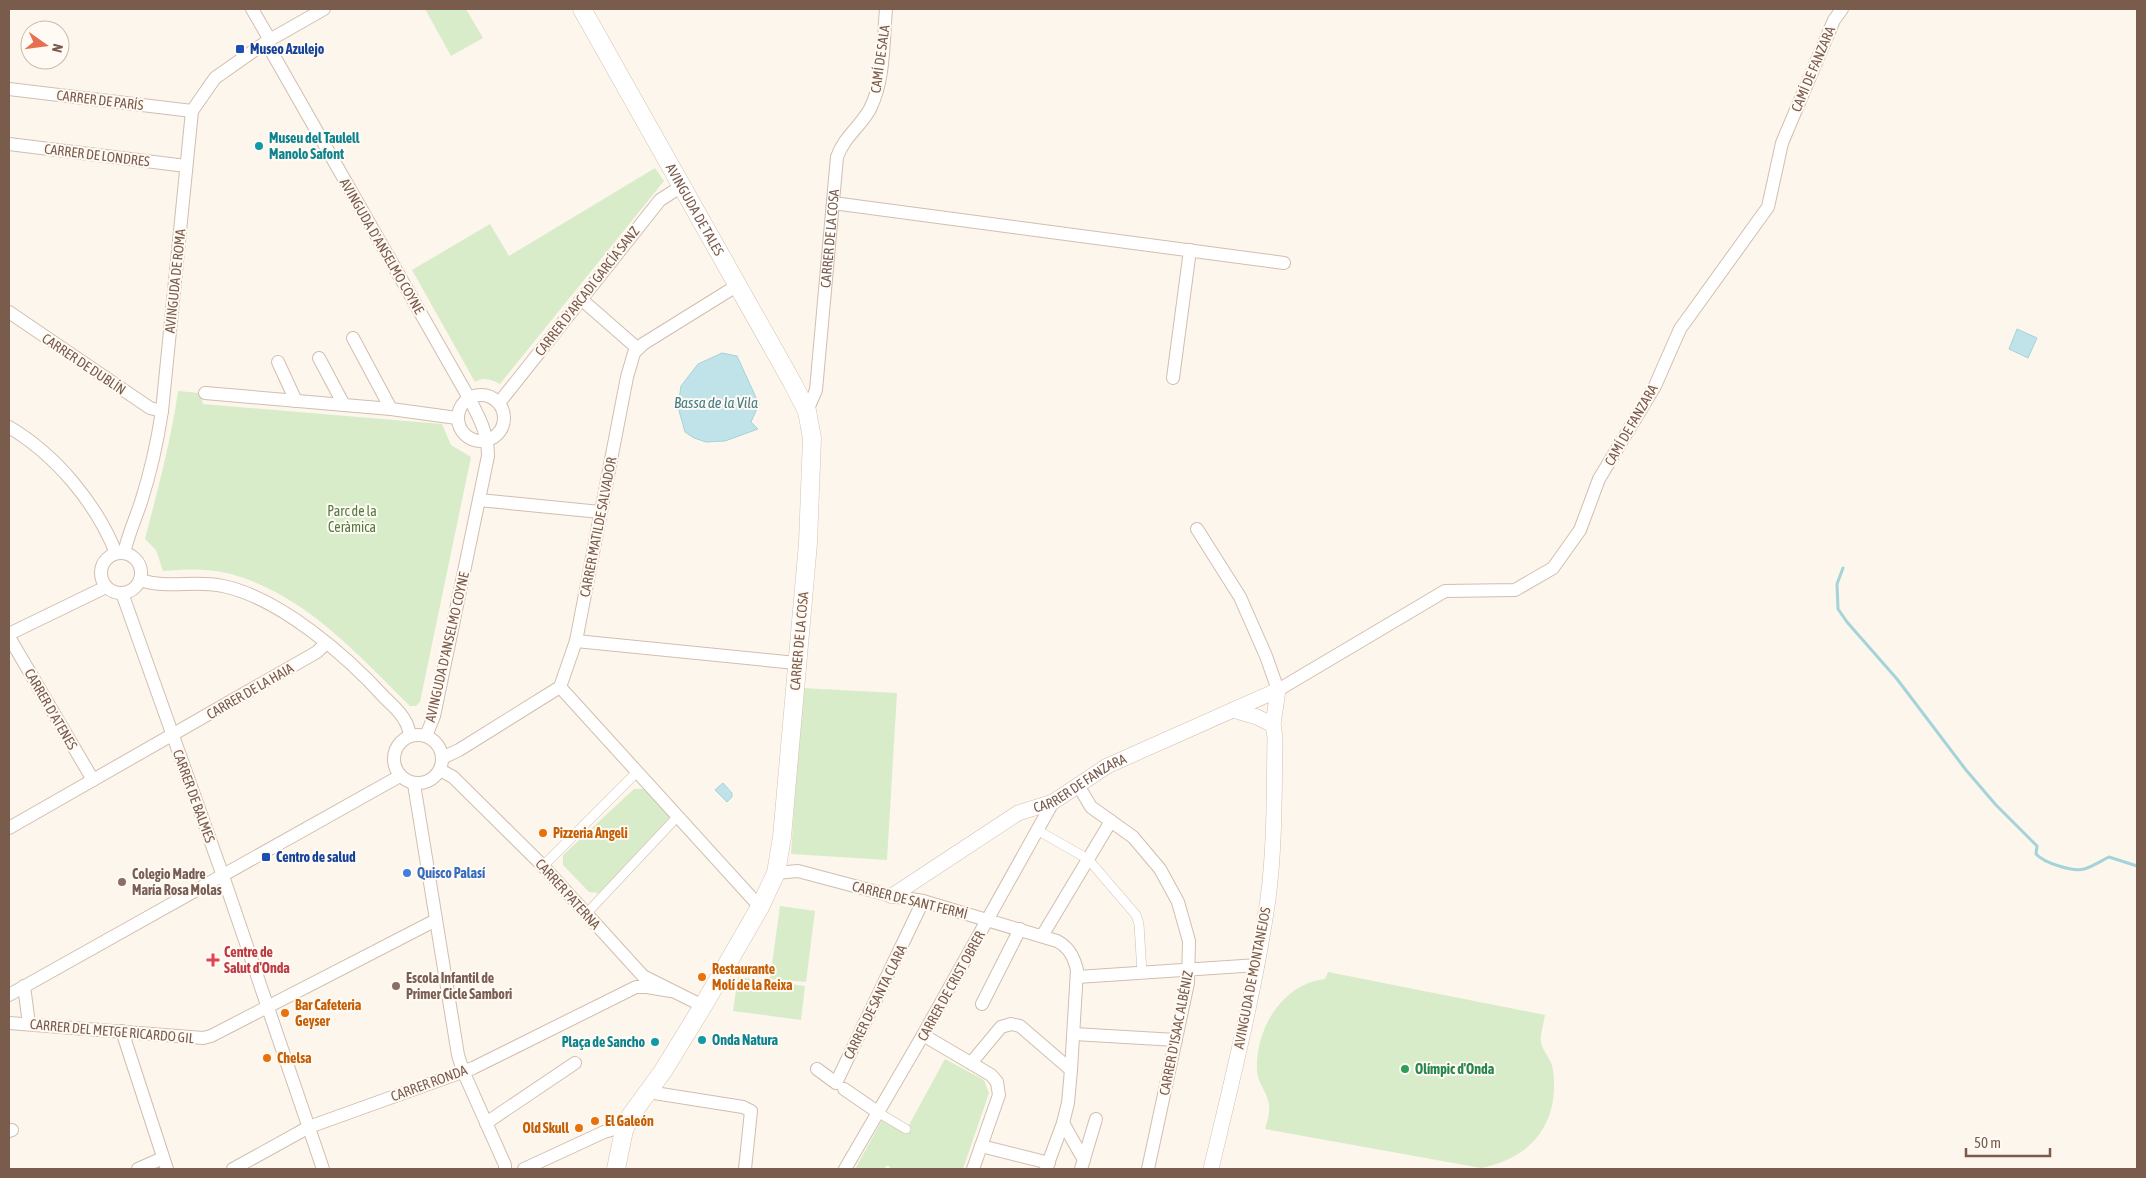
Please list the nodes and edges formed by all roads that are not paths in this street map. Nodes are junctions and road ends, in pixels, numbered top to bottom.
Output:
1 (252, 9) edge
2 (324, 9) edge
3 (582, 9) edge
4 (886, 9) edge
5 (1842, 9) edge
6 (268, 41) junction
7 (9, 89) edge
8 (192, 111) junction
9 (9, 144) edge
10 (837, 157) joint
11 (186, 166) junction
12 (682, 186) junction
13 (833, 203) junction
14 (1190, 250) junction
15 (1284, 263) dead end
16 (738, 285) junction
17 (581, 299) junction
18 (9, 312) edge
19 (353, 338) dead end
20 (637, 348) junction
21 (319, 358) dead end
22 (278, 362) dead end
23 (1173, 378) dead end
24 (205, 393) dead end
25 (469, 398) junction
26 (296, 401) junction
27 (498, 403) junction
28 (344, 405) junction
29 (391, 409) junction
30 (162, 411) junction
31 (807, 411) junction
32 (457, 418) junction
33 (9, 427) edge
34 (488, 441) junction
35 (479, 500) junction
36 (600, 512) junction
37 (1197, 529) dead end
38 (120, 553) junction
39 (140, 580) junction
40 (106, 587) junction
41 (122, 594) junction
42 (9, 636) edge
43 (576, 641) junction
44 (326, 642) junction
45 (796, 663) junction
46 (560, 688) junction
47 (1278, 690) junction
48 (1253, 701) junction
49 (1233, 710) junction
50 (1273, 725) junction
51 (410, 735) junction
52 (172, 736) junction
53 (426, 736) junction
54 (441, 764) junction
55 (637, 772) junction
56 (400, 776) junction
57 (93, 780) junction
58 (414, 784) junction
59 (1078, 786) junction
60 (1053, 802) junction
61 (678, 816) junction
62 (1111, 821) junction
63 (9, 828) edge
64 (1038, 830) junction
65 (1088, 859) junction
66 (543, 866) junction
67 (776, 873) junction
68 (223, 876) junction
69 (892, 896) junction
70 (923, 901) junction
71 (760, 907) junction
72 (586, 914) junction
73 (436, 920) junction
74 (988, 920) junction
75 (1020, 929) junction
76 (1042, 936) junction
77 (1258, 965) junction
78 (1190, 969) junction
79 (637, 971) junction
80 (1142, 973) junction
81 (1077, 977) junction
82 (24, 986) junction
83 (671, 992) junction
84 (624, 993) junction
85 (9, 995) edge
86 (982, 1004) dead end
87 (266, 1006) junction
88 (703, 1006) junction
89 (9, 1023) edge
90 (29, 1024) junction
91 (122, 1032) junction
92 (1074, 1034) junction
93 (923, 1035) junction
94 (1176, 1040) junction
95 (575, 1063) dead end
96 (971, 1064) junction
97 (817, 1069) dead end
98 (1072, 1070) junction
99 (463, 1071) junction
100 (844, 1089) dead end
101 (648, 1092) junction
102 (879, 1113) junction
103 (1096, 1119) dead end
104 (486, 1123) junction
105 (1063, 1123) junction
106 (309, 1127) junction
107 (906, 1129) dead end
108 (624, 1130) junction
109 (981, 1146) junction
110 (165, 1164) edge
111 (1048, 1166) edge
112 (1084, 1167) edge
113 (138, 1169) edge
114 (233, 1169) edge
115 (323, 1169) edge
116 (505, 1169) edge
117 (524, 1169) edge
118 (616, 1169) edge
119 (745, 1169) edge
120 (846, 1169) edge
121 (973, 1169) edge
122 (1148, 1169) edge
123 (1211, 1169) edge

1 - 6 street, AVINGUDA D'ANSELMO COYNE
2 - 6 street, AVINGUDA DE ROMA
3 - 12 main road, AVINGUDA DE TALES
4 - 10 street, CAMÍ DE SALA
5 - 47 street, CAMÍ DE FANZARA
6 - 8 street, AVINGUDA DE ROMA
6 - 25 street, AVINGUDA D'ANSELMO COYNE
7 - 8 street, CARRER DE PARÍS
8 - 11 street, AVINGUDA DE ROMA
9 - 11 street, CARRER DE LONDRES
10 - 13 street, CARRER DE LA COSA
11 - 30 street, AVINGUDA DE ROMA
12 - 16 main road, AVINGUDA DE TALES
12 - 17 street, CARRER D'ARCADI GARCÍA SANZ
13 - 14 street
13 - 31 street, CARRER DE LA COSA
14 - 15 street
14 - 23 street
16 - 20 street
16 - 31 main road, AVINGUDA DE TALES
17 - 20 street
17 - 27 street, CARRER D'ARCADI GARCÍA SANZ
18 - 30 street, CARRER DE DUBLÍN
19 - 29 street
20 - 36 street, CARRER MATILDE SALVADOR
21 - 28 street
22 - 26 street
24 - 26 street
25 - 27 street
25 - 32 street
25 - 34 street, AVINGUDA D'ANSELMO COYNE
26 - 28 street
27 - 34 street
28 - 29 street
29 - 32 street
30 - 38 street, AVINGUDA DE ROMA
31 - 45 main road, CARRER DE LA COSA
32 - 34 street
33 - 38 street
34 - 35 street, AVINGUDA D'ANSELMO COYNE
35 - 36 street
35 - 53 street, AVINGUDA D'ANSELMO COYNE
36 - 43 street, CARRER MATILDE SALVADOR
37 - 47 street, AVINGUDA DE MONTANEJOS
38 - 39 street
38 - 40 street
39 - 41 street
39 - 44 street
40 - 41 street
40 - 42 street
41 - 52 street, CARRER DE BALMES
42 - 57 street, CARRER D'ATENES
43 - 45 street
43 - 46 street, CARRER MATILDE SALVADOR
44 - 51 street
44 - 52 street, CARRER DE LA HAIA
45 - 67 main road, CARRER DE LA COSA
46 - 54 street
46 - 55 street
47 - 48 street, CARRER DE FANZARA
47 - 50 street, AVINGUDA DE MONTANEJOS
48 - 49 street, CARRER DE FANZARA
48 - 50 street
49 - 50 street
49 - 59 street, CARRER DE FANZARA
50 - 77 street, AVINGUDA DE MONTANEJOS
51 - 53 street
51 - 56 street
52 - 57 street, CARRER DE LA HAIA
52 - 68 street, CARRER DE BALMES
53 - 54 street
54 - 58 street
54 - 66 street, CARRER PATERNA
55 - 61 street
55 - 66 street
56 - 58 street
56 - 68 street
57 - 63 street, CARRER DE LA HAIA
58 - 73 street
59 - 60 street, CARRER DE FANZARA
59 - 62 street, CARRER D'ISAAC ALBÉNIZ
60 - 64 street, CARRER DE CRIST OBRER
60 - 69 street, CARRER DE FANZARA
61 - 71 street
61 - 72 street
62 - 65 street
62 - 78 street, CARRER D'ISAAC ALBÉNIZ
64 - 65 street
64 - 74 street, CARRER DE CRIST OBRER
65 - 76 street
65 - 80 street
66 - 72 street, CARRER PATERNA
67 - 69 street, CARRER DE SANT FERMÍ
67 - 71 main road, CARRER DE LA COSA
68 - 82 street
68 - 87 street, CARRER DE BALMES
69 - 70 street, CARRER DE SANT FERMÍ
70 - 74 street, CARRER DE SANT FERMÍ
70 - 97 street, CARRER DE SANTA CLARA
71 - 88 main road, CARRER DE LA COSA
72 - 79 street, CARRER PATERNA
73 - 87 street, CARRER DEL METGE RICARDO GIL
73 - 99 street
74 - 75 street, CARRER DE SANT FERMÍ
74 - 93 street, CARRER DE CRIST OBRER
75 - 76 street, CARRER DE SANT FERMÍ
75 - 86 street
76 - 81 street, CARRER DE SANT FERMÍ
77 - 78 street
77 - 123 street, AVINGUDA DE MONTANEJOS
78 - 80 street
78 - 94 street, CARRER D'ISAAC ALBÉNIZ
79 - 83 street, CARRER PATERNA
79 - 84 street
80 - 81 street
81 - 92 street, CARRER DE SANT FERMÍ
82 - 85 street
82 - 90 street
83 - 84 street, CARRER RONDA
83 - 88 street, CARRER PATERNA
84 - 99 street, CARRER RONDA
87 - 91 street, CARRER DEL METGE RICARDO GIL
87 - 106 street, CARRER DE BALMES
88 - 101 main road, CARRER DE LA COSA
89 - 90 street, CARRER DEL METGE RICARDO GIL
90 - 91 street, CARRER DEL METGE RICARDO GIL
91 - 110 street
92 - 94 street
92 - 98 street, CARRER DE SANT FERMÍ
93 - 96 street
93 - 102 street, CARRER DE CRIST OBRER
94 - 122 street, CARRER D'ISAAC ALBÉNIZ
95 - 104 street
96 - 98 street
96 - 109 street
98 - 105 street, CARRER DE SANT FERMÍ
99 - 104 street
99 - 106 street, CARRER RONDA
100 - 102 street
101 - 108 main road, CARRER DE LA COSA
101 - 119 street
102 - 107 street
102 - 120 street, CARRER DE CRIST OBRER
103 - 112 street
104 - 116 street
105 - 111 street, CARRER DE SANT FERMÍ
105 - 112 street
106 - 114 street, CARRER RONDA
106 - 115 street, CARRER DE BALMES
108 - 117 street
108 - 118 main road, CARRER DE LA COSA
109 - 111 street
109 - 121 street
110 - 113 street

